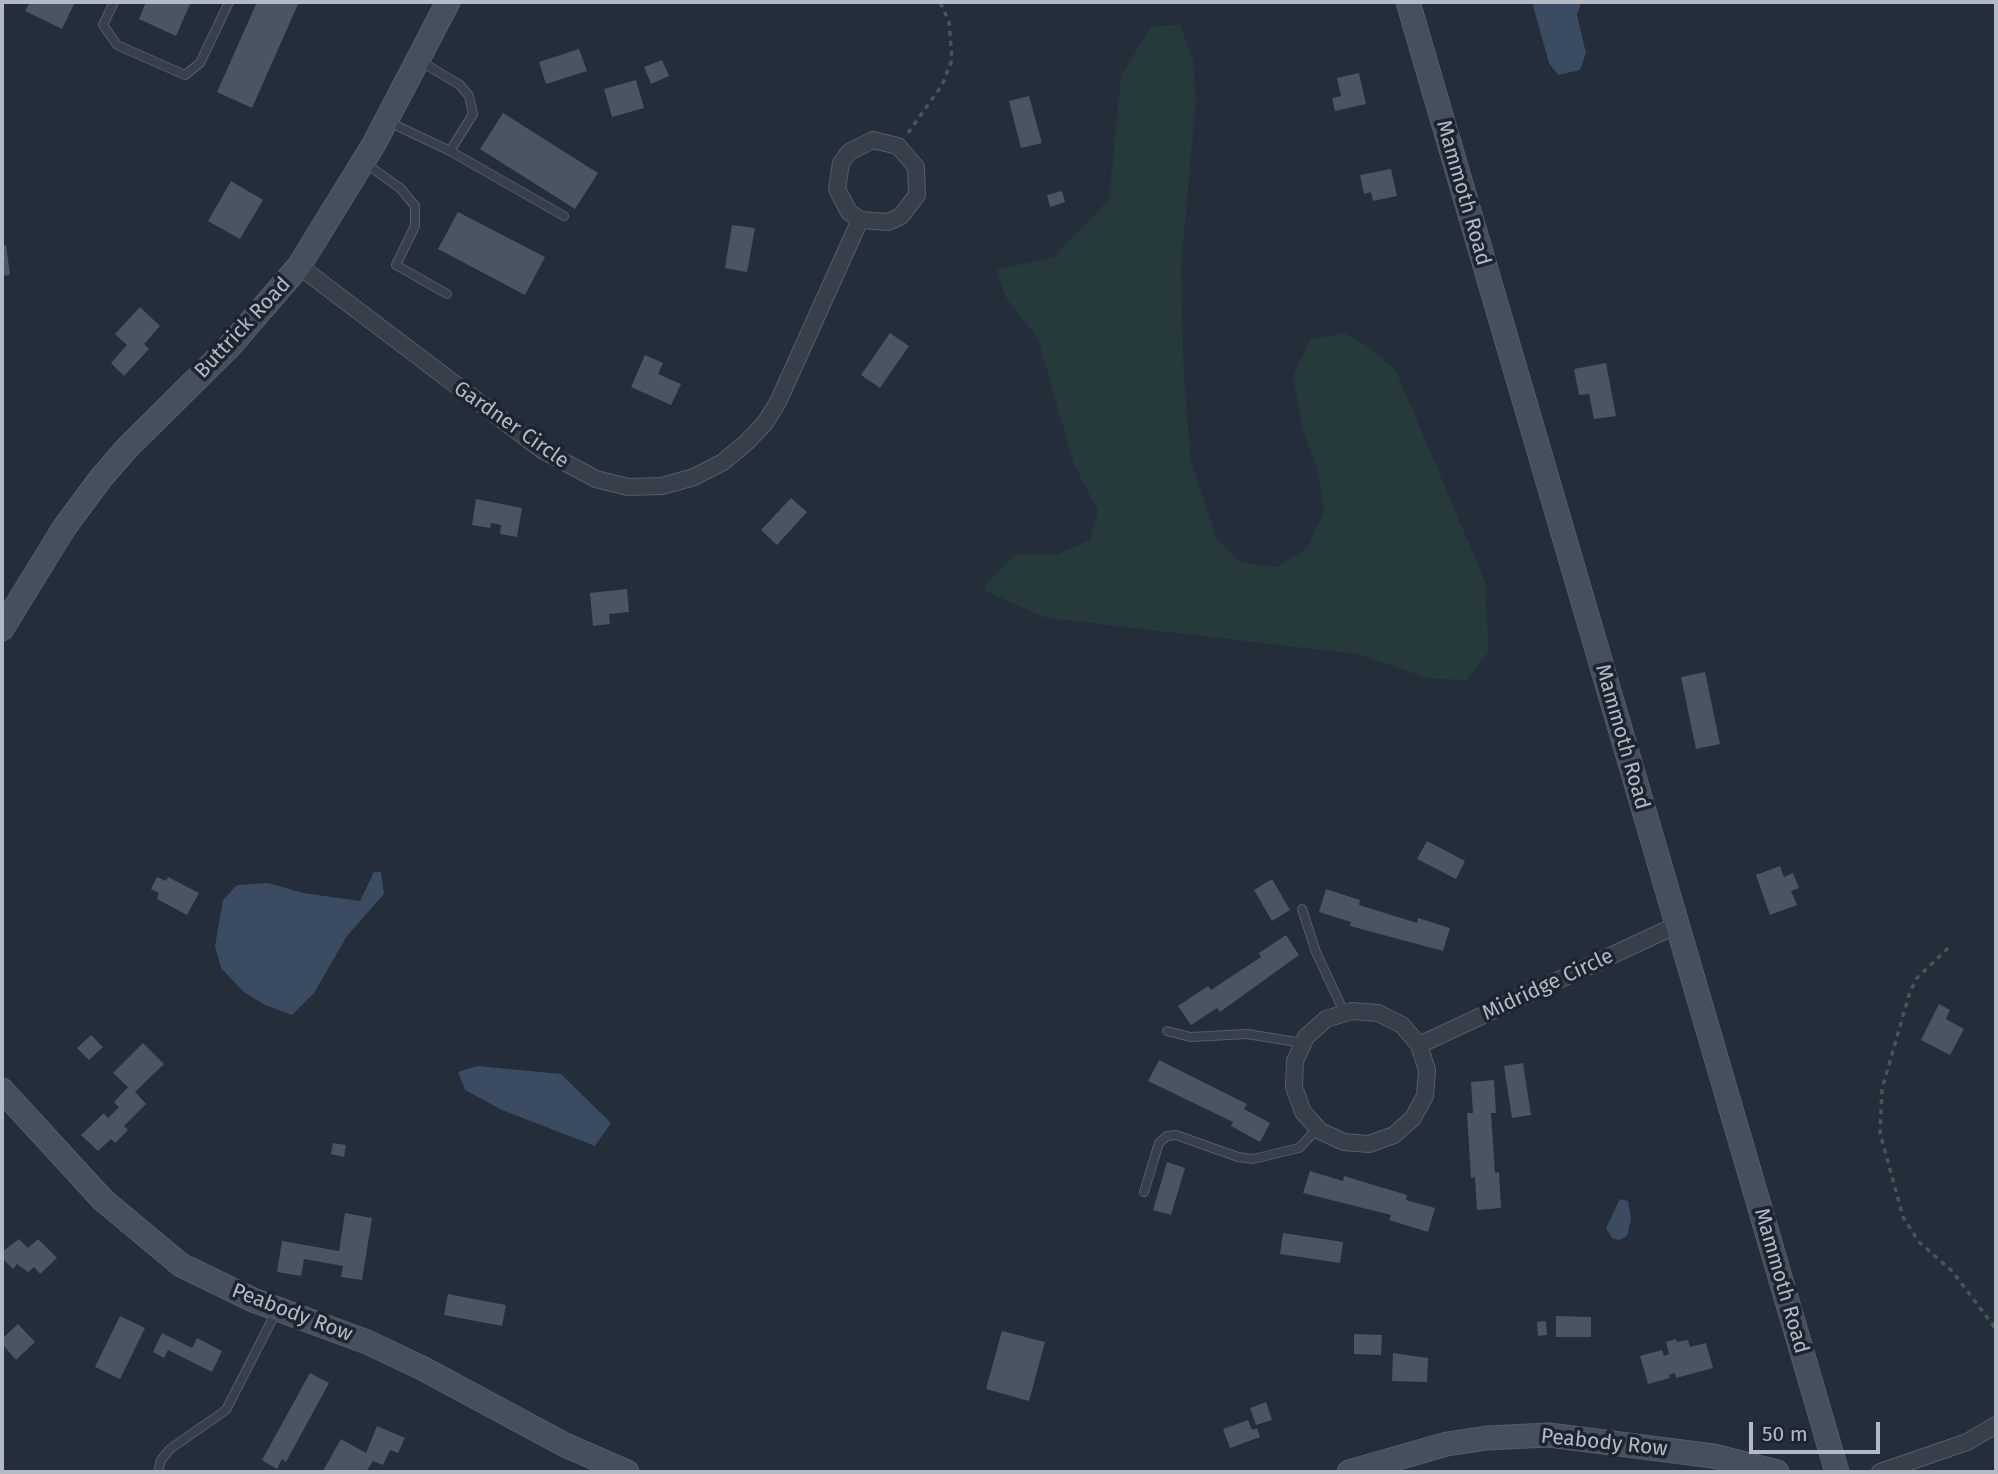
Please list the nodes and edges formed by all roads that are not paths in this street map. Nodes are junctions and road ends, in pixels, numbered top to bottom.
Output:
1 (114, 2) edge
2 (229, 2) edge
3 (447, 2) edge
4 (1408, 2) edge
5 (419, 61) junction
6 (386, 121) junction
7 (450, 150) junction
8 (363, 162) junction
9 (564, 216) dead end
10 (860, 220) junction
11 (299, 266) junction
12 (447, 294) dead end
13 (2, 629) edge
14 (1302, 909) dead end
15 (1677, 925) junction
16 (1344, 1012) junction
17 (1167, 1031) dead end
18 (1303, 1043) junction
19 (1419, 1045) junction
20 (2, 1090) edge
21 (1318, 1129) junction
22 (1144, 1192) dead end
23 (277, 1309) junction
24 (1996, 1425) edge
25 (158, 1472) edge
26 (627, 1472) edge
27 (1349, 1472) edge
28 (1777, 1472) edge
29 (1837, 1472) edge
30 (1880, 1472) edge

1 - 2 lane
3 - 5 street, Buttrick Road
4 - 15 street, Mammoth Road
5 - 6 street, Buttrick Road
5 - 7 lane
6 - 7 lane
6 - 8 street, Buttrick Road
7 - 9 lane
8 - 11 street, Buttrick Road
8 - 12 lane
10 - 10 street
10 - 11 street, Gardner Circle
11 - 13 street, Buttrick Road
14 - 16 lane
15 - 19 street, Midridge Circle
15 - 29 street, Mammoth Road
16 - 18 street
16 - 19 street
17 - 18 lane
18 - 21 street
19 - 21 street
20 - 23 street, Peabody Row
21 - 22 lane
23 - 25 lane
23 - 26 street, Peabody Row
24 - 30 street
27 - 28 street, Peabody Row

